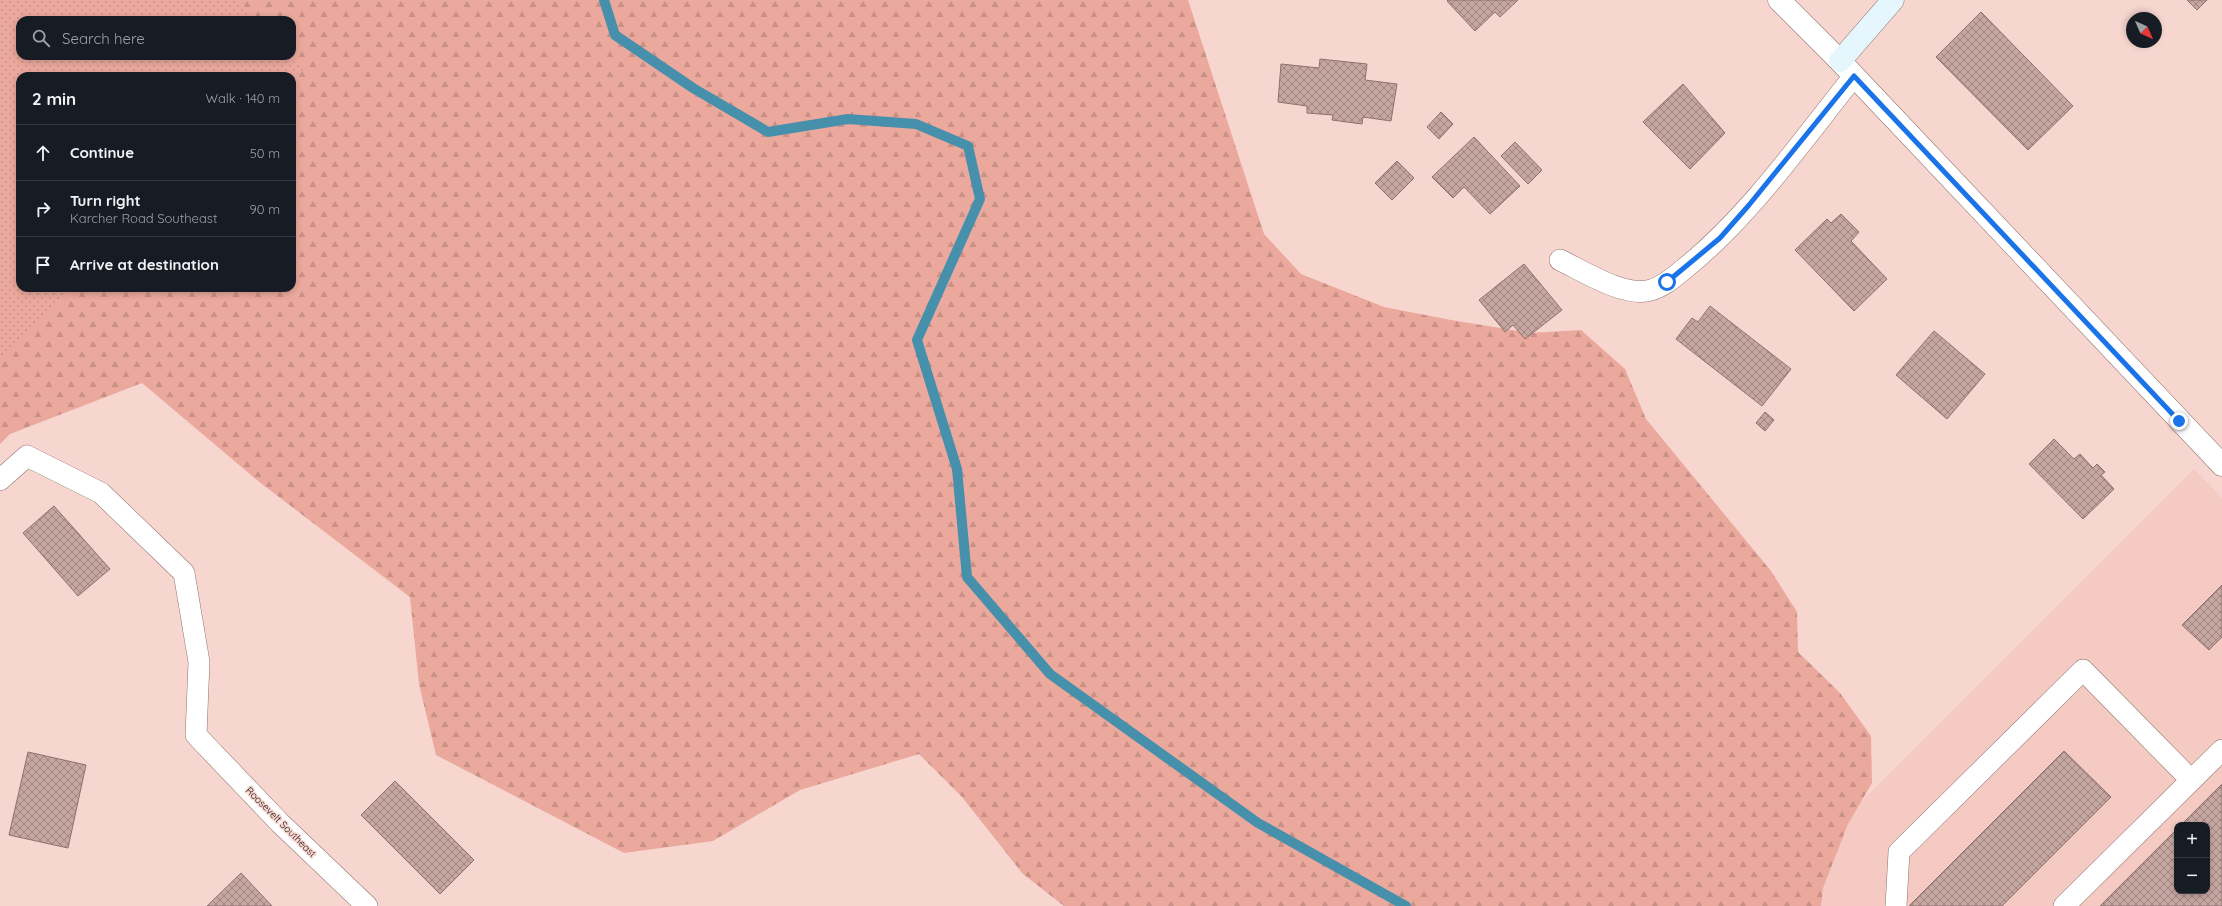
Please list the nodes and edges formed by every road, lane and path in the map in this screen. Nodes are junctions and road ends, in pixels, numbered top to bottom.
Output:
1 (1779, 0) edge
2 (1892, 0) edge
3 (1847, 68) junction
4 (1560, 260) dead end
5 (2222, 465) edge
6 (0, 480) edge
7 (2222, 750) edge
8 (2192, 780) junction
9 (367, 906) edge
10 (1896, 906) edge
11 (2064, 906) edge

1 - 3 street
2 - 3 street
3 - 4 lane
3 - 5 street
6 - 9 lane, Roosevelt Southeast
7 - 8 lane
8 - 10 lane
8 - 11 lane

